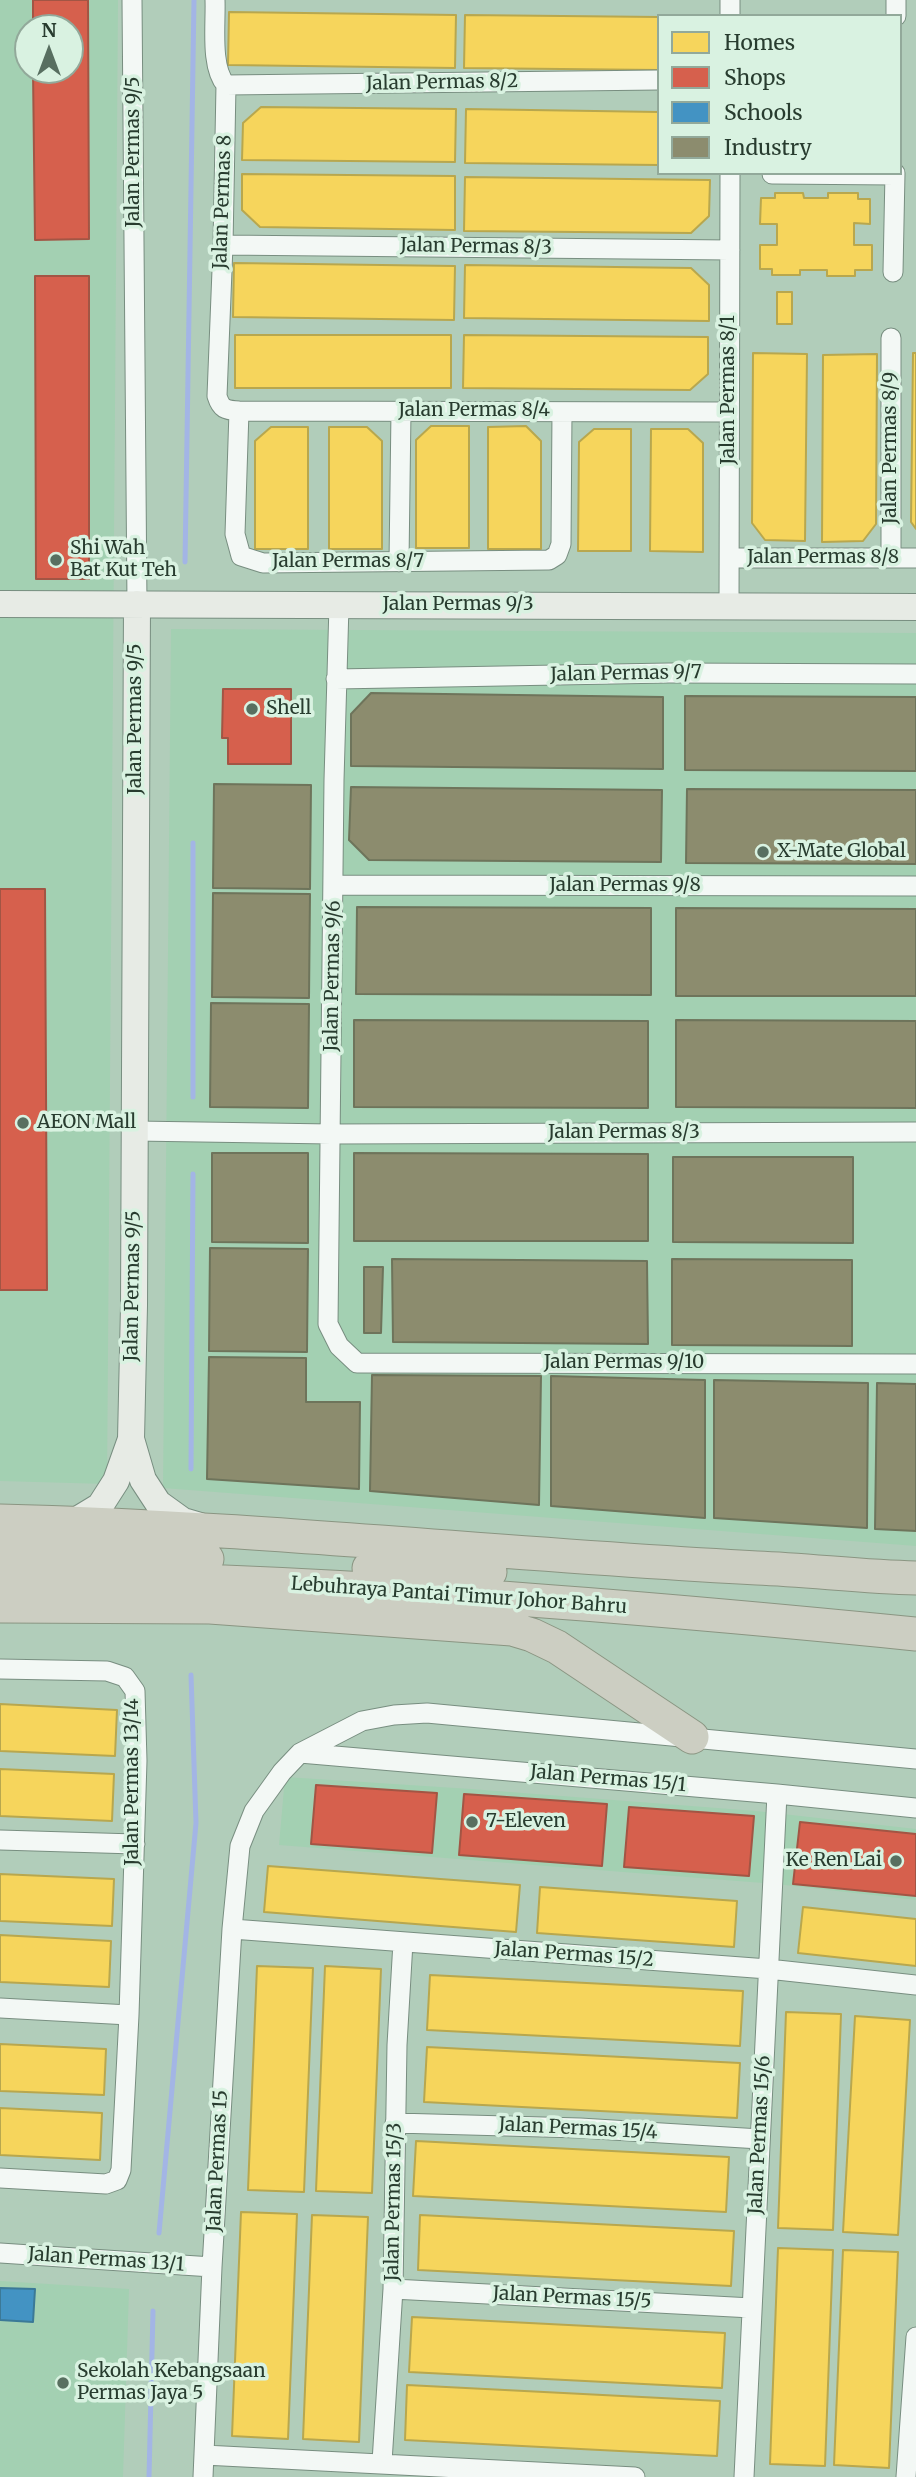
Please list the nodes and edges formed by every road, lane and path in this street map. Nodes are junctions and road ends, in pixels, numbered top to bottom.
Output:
1 (132, 0) edge
2 (215, 0) edge
3 (657, 80) edge
4 (226, 85) junction
5 (730, 175) edge
6 (895, 175) edge
7 (223, 244) junction
8 (730, 250) junction
9 (893, 272) dead end
10 (891, 338) dead end
11 (229, 409) junction
12 (401, 411) junction
13 (562, 412) junction
14 (728, 412) junction
15 (730, 558) junction
16 (891, 558) junction
17 (916, 558) edge
18 (399, 562) junction
19 (0, 604) edge
20 (137, 604) junction
21 (339, 604) junction
22 (729, 607) junction
23 (916, 607) edge
24 (916, 674) edge
25 (336, 679) junction
26 (333, 886) junction
27 (916, 886) edge
28 (135, 1131) junction
29 (916, 1132) edge
30 (331, 1134) junction
31 (339, 1346) joint
32 (916, 1364) edge
33 (131, 1439) junction
34 (0, 1521) edge
35 (72, 1523) junction
36 (215, 1531) junction
37 (0, 1550) edge
38 (0, 1576) edge
39 (81, 1577) junction
40 (0, 1584) edge
41 (913, 1584) edge
42 (0, 1606) edge
43 (916, 1634) edge
44 (0, 1669) edge
45 (692, 1737) junction
46 (300, 1753) junction
47 (916, 1759) edge
48 (777, 1794) junction
49 (916, 1808) edge
50 (0, 1840) edge
51 (135, 1844) junction
52 (232, 1929) junction
53 (403, 1942) junction
54 (768, 1969) junction
55 (916, 1985) edge
56 (0, 2008) edge
57 (129, 2015) junction
58 (395, 2123) junction
59 (760, 2139) junction
60 (0, 2178) edge
61 (0, 2253) edge
62 (212, 2267) junction
63 (393, 2289) junction
64 (752, 2308) junction
65 (916, 2337) edge
66 (204, 2455) junction
67 (382, 2462) junction
68 (203, 2477) edge
69 (635, 2477) edge
70 (744, 2477) edge
71 (906, 2477) edge

1 - 20 street, Jalan Permas 9/5
2 - 4 street, Jalan Permas 8
3 - 4 street, Jalan Permas 8/2
4 - 7 street, Jalan Permas 8
5 - 8 street, Jalan Permas 8/1
6 - 9 street
7 - 8 street, Jalan Permas 8/3
7 - 11 street, Jalan Permas 8
8 - 14 street, Jalan Permas 8/1
10 - 16 street, Jalan Permas 8/9
11 - 12 street, Jalan Permas 8/4
11 - 18 street, Jalan Permas 8/7
12 - 13 street, Jalan Permas 8/4
12 - 18 street
13 - 14 street, Jalan Permas 8/4
13 - 18 street, Jalan Permas 8/7
14 - 15 street, Jalan Permas 8/1
15 - 16 street, Jalan Permas 8/8
15 - 22 street, Jalan Permas 8/1
16 - 17 street, Jalan Permas 8/8
19 - 20 street, Jalan Permas 9/3
20 - 21 street, Jalan Permas 9/3
20 - 28 street, Jalan Permas 9/5
21 - 22 street, Jalan Permas 9/3
21 - 25 street, Jalan Permas 9/6
22 - 23 street, Jalan Permas 9/3
24 - 25 street, Jalan Permas 9/7
25 - 26 street, Jalan Permas 9/6
26 - 27 street, Jalan Permas 9/8
26 - 30 street, Jalan Permas 9/6
28 - 30 street, Jalan Permas 8/3
28 - 33 street, Jalan Permas 9/5
29 - 30 street, Jalan Permas 8/3
30 - 31 street, Jalan Permas 9/6
31 - 32 street, Jalan Permas 9/10
33 - 35 street, Jalan Permas 9/5
33 - 36 street, Jalan Permas 9/5
34 - 35 highway
35 - 36 highway
36 - 41 highway
37 - 41 highway, Lebuhraya Pantai Timur Johor Bahru
38 - 39 highway, Lebuhraya Pantai Timur Johor Bahru
39 - 40 highway
39 - 43 highway, Lebuhraya Pantai Timur Johor Bahru
42 - 45 highway
44 - 51 street, Jalan Permas 13/14
45 - 46 street, Jalan Permas 15
45 - 47 street, Jalan Permas 15
46 - 48 street, Jalan Permas 15/1
46 - 52 street, Jalan Permas 15
48 - 49 street, Jalan Permas 15/1
48 - 54 street, Jalan Permas 15/6
50 - 51 street
51 - 57 street, Jalan Permas 13/14
52 - 53 street, Jalan Permas 15/2
52 - 62 street, Jalan Permas 15
53 - 54 street, Jalan Permas 15/2
53 - 58 street, Jalan Permas 15/3
54 - 55 street, Jalan Permas 15/2
54 - 59 street, Jalan Permas 15/6
56 - 57 street
57 - 60 street, Jalan Permas 13/14
58 - 59 street, Jalan Permas 15/4
58 - 63 street, Jalan Permas 15/3
59 - 64 street, Jalan Permas 15/6
61 - 62 street, Jalan Permas 13/1
62 - 66 street, Jalan Permas 15
63 - 64 street, Jalan Permas 15/5
63 - 67 street, Jalan Permas 15/3
64 - 70 street, Jalan Permas 15/6
65 - 71 street
66 - 67 street
66 - 68 street, Jalan Permas 15
67 - 69 street

